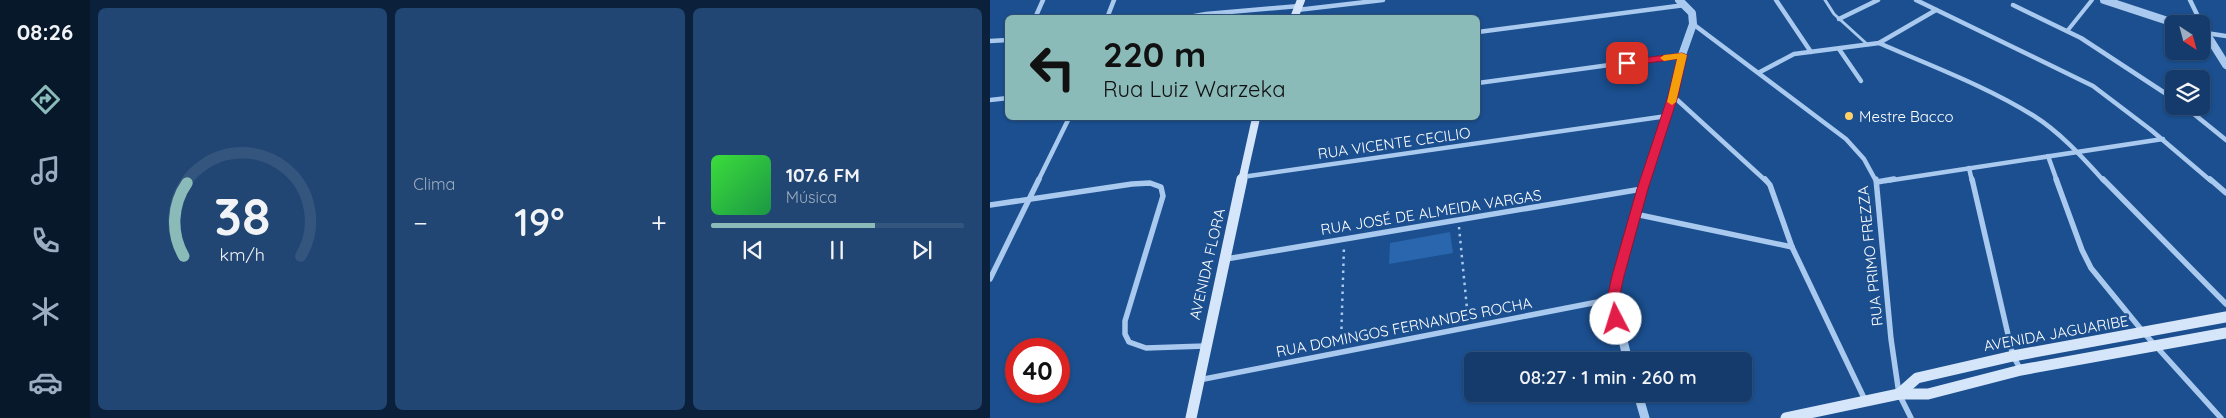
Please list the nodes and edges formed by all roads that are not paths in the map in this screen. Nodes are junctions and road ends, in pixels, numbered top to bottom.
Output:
1 (1042, 0) edge
2 (1114, 0) edge
3 (1383, 0) edge
4 (1776, 0) edge
5 (1825, 0) edge
6 (1878, 0) edge
7 (1916, 0) edge
8 (2092, 0) edge
9 (2104, 0) edge
10 (2190, 0) edge
11 (1369, 1) edge
12 (1682, 2) edge
13 (2013, 5) dead end
14 (1298, 8) edge
15 (1936, 10) junction
16 (1037, 15) edge
17 (1108, 15) edge
18 (1200, 15) edge
19 (2196, 15) edge
20 (1838, 19) junction
21 (2165, 20) edge
22 (1693, 24) junction
23 (2068, 30) junction
24 (1480, 32) edge
25 (2210, 34) edge
26 (2226, 36) edge
27 (1005, 40) edge
28 (990, 41) edge
29 (2210, 42) edge
30 (1879, 43) junction
31 (1868, 45) junction
32 (1839, 49) junction
33 (1811, 52) junction
34 (1682, 55) junction
35 (2226, 65) edge
36 (1760, 72) junction
37 (1861, 81) dead end
38 (1480, 83) edge
39 (2165, 93) edge
40 (1673, 96) junction
41 (1005, 98) edge
42 (990, 100) edge
43 (2195, 115) edge
44 (1667, 116) junction
45 (1068, 120) edge
46 (1256, 120) edge
47 (2162, 139) junction
48 (2226, 140) edge
49 (2077, 151) junction
50 (2048, 156) junction
51 (1969, 168) junction
52 (1242, 177) junction
53 (1877, 182) junction
54 (1642, 189) junction
55 (2226, 193) edge
56 (1030, 199) junction
57 (990, 205) edge
58 (1635, 214) junction
59 (1792, 247) junction
60 (1223, 259) junction
61 (990, 279) edge
62 (1613, 299) junction
63 (2226, 304) edge
64 (2226, 318) edge
65 (2144, 333) junction
66 (2226, 333) edge
67 (1205, 346) junction
68 (2156, 346) junction
69 (1626, 352) edge
70 (2013, 356) junction
71 (2021, 370) junction
72 (1199, 380) junction
73 (1899, 394) junction
74 (1865, 401) junction
75 (1640, 402) edge
76 (1191, 418) edge
77 (1645, 418) edge
78 (1786, 418) edge
79 (1911, 418) edge
80 (2221, 418) edge

1 - 16 street
2 - 17 street
3 - 11 street
4 - 33 street
5 - 20 lane
6 - 20 street
7 - 15 street
8 - 23 street
9 - 21 street
10 - 19 street
11 - 14 street
12 - 22 street
12 - 24 street
13 - 23 street
14 - 18 street
15 - 30 street
15 - 47 street
20 - 31 lane
22 - 34 street
22 - 36 street, RUA PRIMO FREZZA
23 - 39 street
25 - 26 street
27 - 28 street
29 - 35 street
30 - 31 street
30 - 49 street
31 - 32 street
32 - 33 street
32 - 37 street
33 - 36 street
34 - 38 street
34 - 40 street
36 - 53 street, RUA PRIMO FREZZA
40 - 44 street
40 - 59 street
41 - 42 street
43 - 48 street
44 - 52 street, RUA VICENTE CECILIO
44 - 54 street
45 - 56 street
46 - 52 main road, AVENIDA FLORA
47 - 49 street
47 - 55 street
49 - 50 street
49 - 63 street
50 - 51 street
50 - 65 street
51 - 53 street
51 - 70 street
52 - 60 main road, AVENIDA FLORA
53 - 73 street, RUA PRIMO FREZZA
54 - 58 street
54 - 60 street, RUA JOSÉ DE ALMEIDA VARGAS
56 - 57 street
56 - 61 street
56 - 67 street
58 - 59 street
58 - 62 street
59 - 74 street
60 - 67 main road, AVENIDA FLORA
62 - 69 street
62 - 72 street, RUA DOMINGOS FERNANDES ROCHA
64 - 65 main road, AVENIDA JAGUARIBE
65 - 68 street
65 - 70 main road, AVENIDA JAGUARIBE
66 - 68 main road, AVENIDA JAGUARIBE
67 - 72 main road, AVENIDA FLORA
68 - 71 main road, AVENIDA JAGUARIBE
68 - 80 street
70 - 71 street
70 - 73 main road, AVENIDA JAGUARIBE
71 - 73 main road, AVENIDA JAGUARIBE
72 - 76 main road, AVENIDA FLORA
73 - 74 main road, AVENIDA JAGUARIBE
73 - 79 street, RUA PRIMO FREZZA
74 - 78 main road, AVENIDA JAGUARIBE
75 - 77 street

